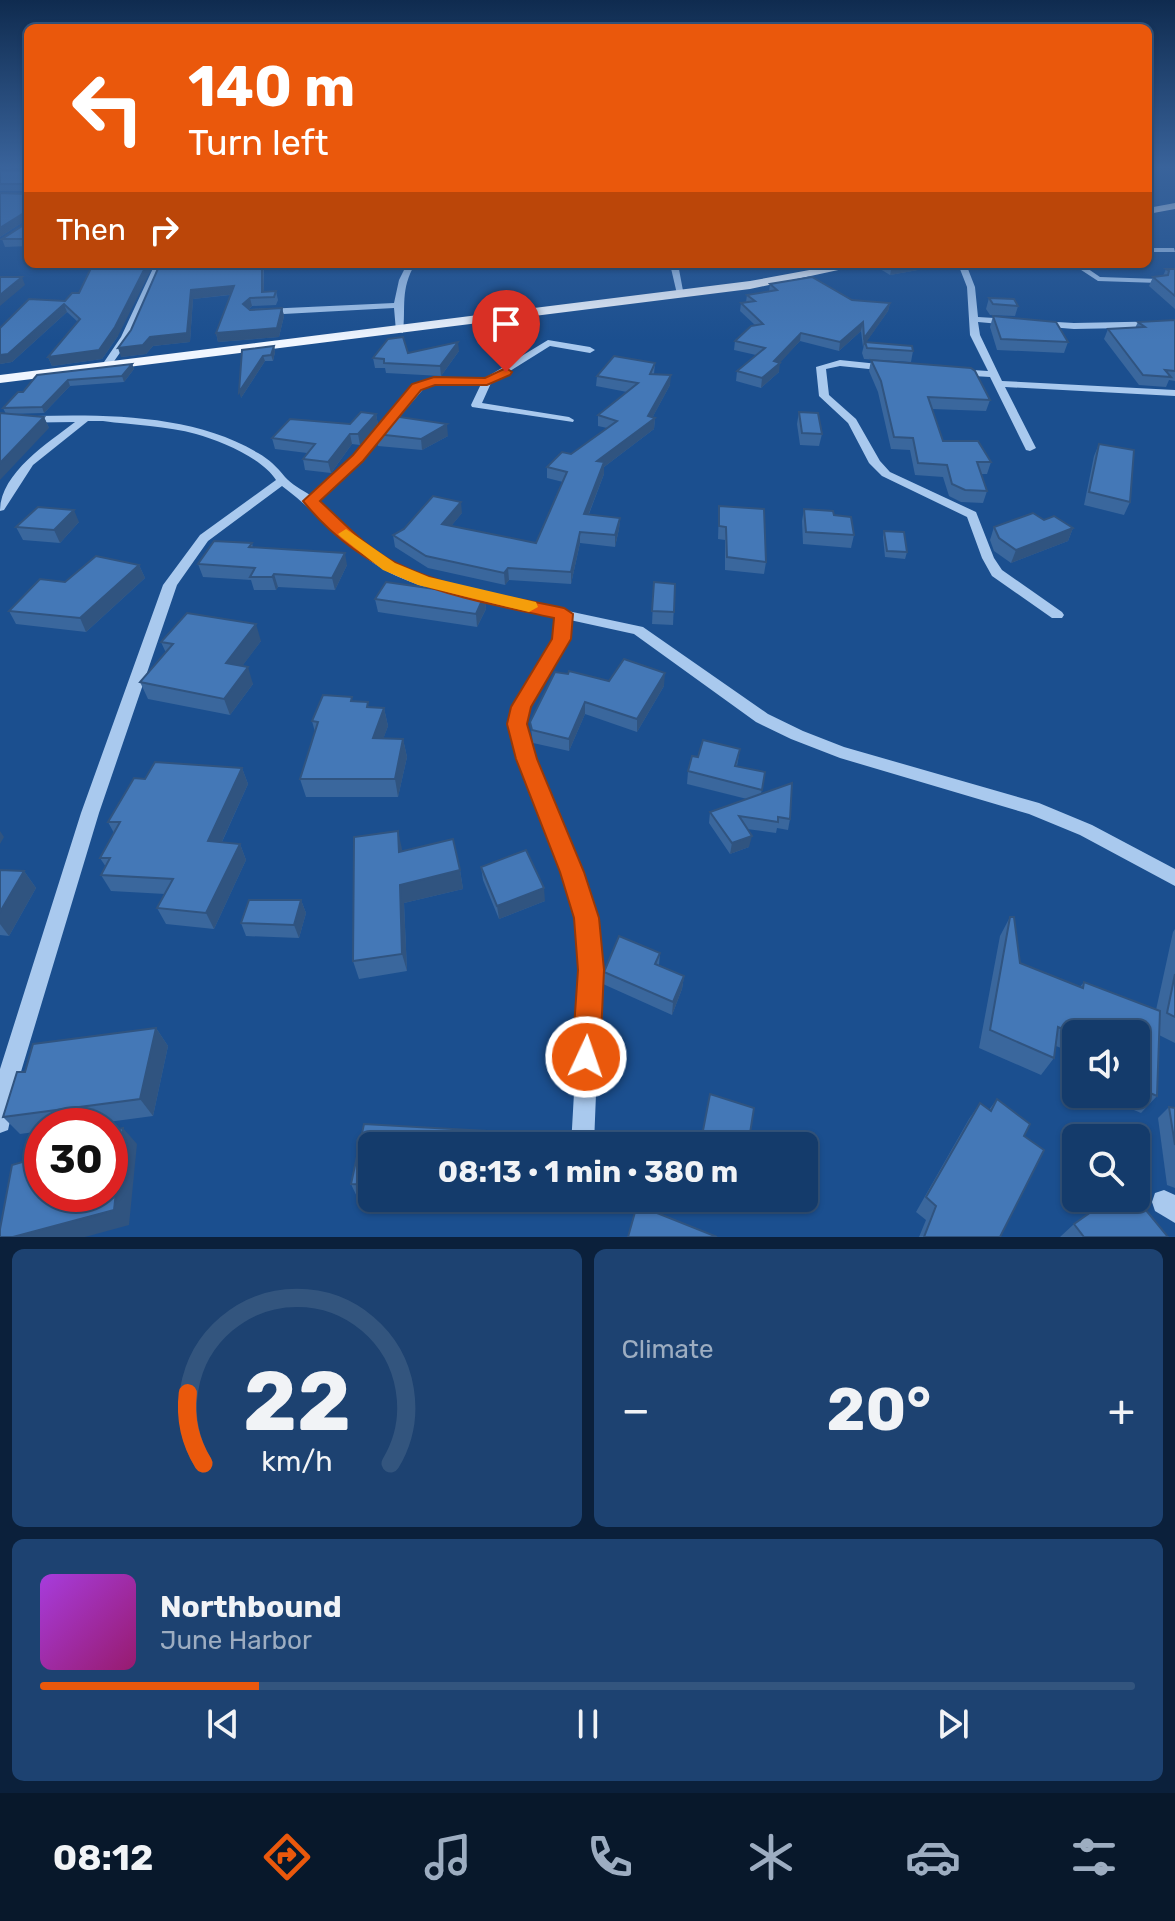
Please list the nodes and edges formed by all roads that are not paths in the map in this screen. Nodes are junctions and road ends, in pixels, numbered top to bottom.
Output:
1 (1152, 250) edge
2 (1174, 250) edge
3 (157, 268) edge
4 (408, 268) edge
5 (675, 268) edge
6 (839, 268) edge
7 (964, 268) edge
8 (1082, 268) edge
9 (1159, 281) edge
10 (681, 294) junction
11 (397, 305) junction
12 (252, 312) edge
13 (974, 319) junction
14 (1017, 322) edge
15 (1031, 323) edge
16 (1175, 324) edge
17 (400, 331) junction
18 (590, 350) dead end
19 (107, 365) junction
20 (901, 369) edge
21 (946, 372) edge
22 (0, 379) edge
23 (995, 379) junction
24 (487, 381) junction
25 (1175, 393) edge
26 (85, 419) junction
27 (0, 420) edge
28 (569, 420) dead end
29 (1030, 448) dead end
30 (282, 481) junction
31 (310, 501) junction
32 (0, 507) edge
33 (564, 614) junction
34 (1057, 615) dead end
35 (1175, 878) edge
36 (0, 1122) edge
37 (583, 1132) edge

1 - 2 street
3 - 19 street
4 - 11 street
5 - 10 street
6 - 10 main road
7 - 13 street
8 - 9 street
10 - 17 main road
11 - 12 street
11 - 17 street
13 - 14 street
13 - 23 street
15 - 16 street
17 - 19 main road
18 - 24 street
19 - 22 main road
20 - 34 street
21 - 23 street
23 - 25 street
23 - 29 street
24 - 28 street
24 - 31 street
26 - 27 street
26 - 30 street
26 - 32 street
30 - 31 street
30 - 36 street
31 - 33 street
33 - 35 street
33 - 37 street

